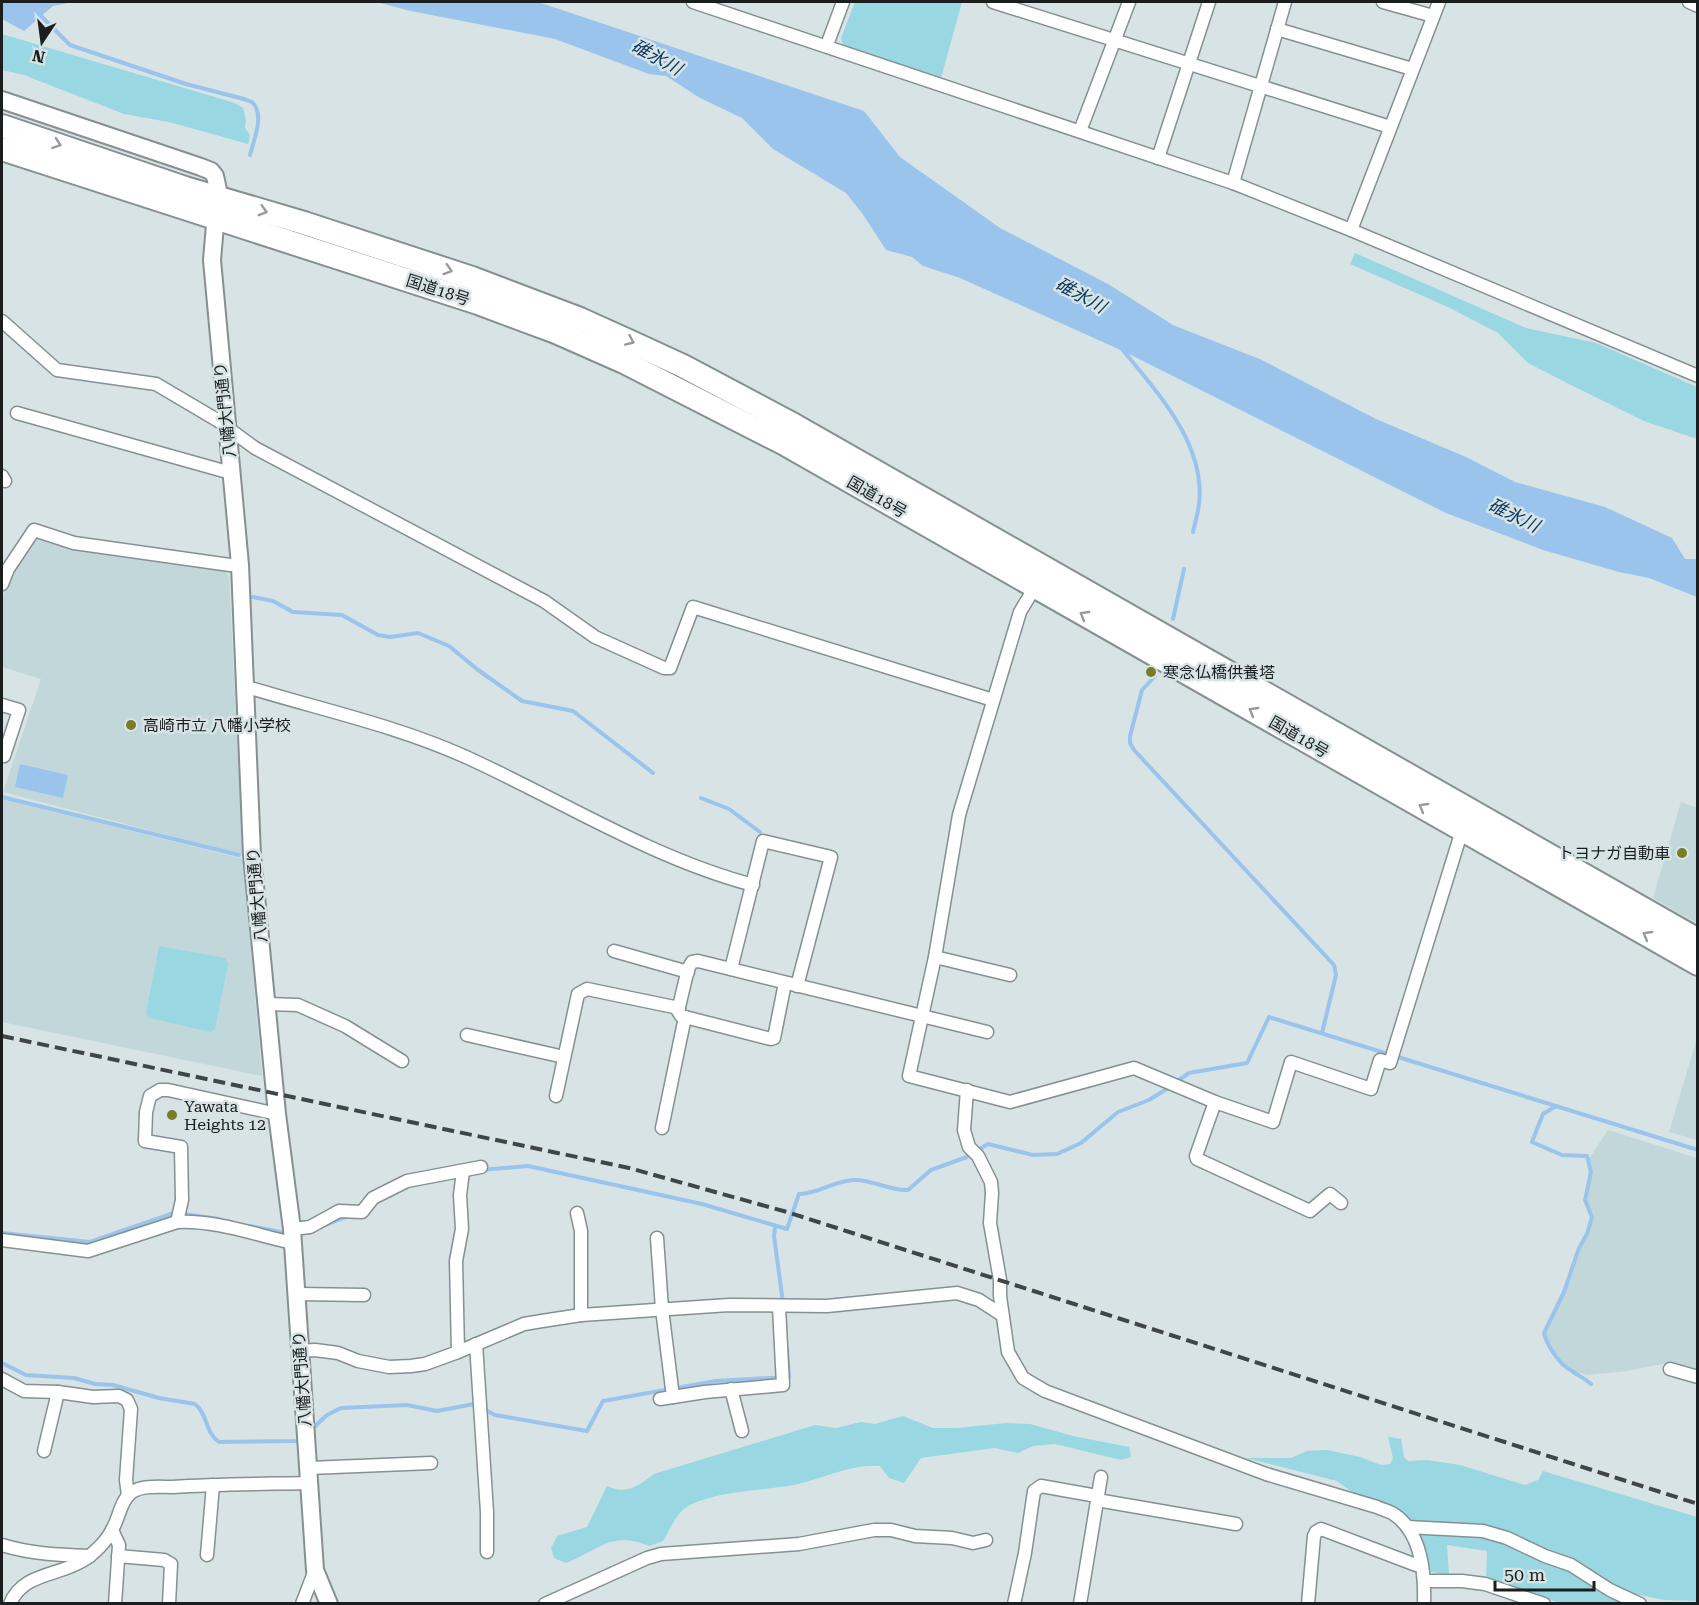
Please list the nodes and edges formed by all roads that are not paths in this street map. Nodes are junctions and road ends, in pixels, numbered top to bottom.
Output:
1 (693, 2) edge
2 (843, 2) edge
3 (993, 2) edge
4 (1129, 2) edge
5 (1209, 2) edge
6 (1285, 2) edge
7 (1383, 2) edge
8 (1439, 2) edge
9 (1689, 2) edge
10 (1698, 6) edge
11 (1433, 16) junction
12 (1277, 29) junction
13 (1114, 40) junction
14 (827, 45) junction
15 (1188, 64) junction
16 (1412, 69) junction
17 (1260, 86) junction
18 (2, 100) edge
19 (2, 126) edge
20 (1390, 127) junction
21 (1080, 131) junction
22 (2, 149) edge
23 (1158, 158) junction
24 (1233, 183) junction
25 (218, 208) junction
26 (1351, 230) junction
27 (2, 321) edge
28 (1698, 376) edge
29 (17, 413) dead end
30 (228, 428) junction
31 (231, 473) junction
32 (240, 565) junction
33 (5, 569) edge
34 (1041, 578) junction
35 (2, 584) edge
36 (244, 686) junction
37 (993, 700) junction
38 (2, 705) edge
39 (2, 755) edge
40 (1465, 819) junction
41 (753, 885) junction
42 (1698, 940) edge
43 (614, 951) dead end
44 (934, 957) junction
45 (1698, 964) edge
46 (731, 969) junction
47 (688, 972) junction
48 (1011, 975) dead end
49 (791, 985) junction
50 (267, 1004) junction
51 (682, 1012) junction
52 (922, 1017) junction
53 (987, 1032) dead end
54 (467, 1035) dead end
55 (564, 1057) junction
56 (402, 1061) dead end
57 (967, 1090) junction
58 (556, 1096) dead end
59 (1215, 1102) junction
60 (277, 1114) junction
61 (662, 1128) dead end
62 (481, 1167) dead end
63 (463, 1171) junction
64 (1341, 1203) dead end
65 (577, 1213) dead end
66 (177, 1222) junction
67 (293, 1236) junction
68 (657, 1238) dead end
69 (2, 1240) edge
70 (297, 1294) junction
71 (364, 1295) dead end
72 (779, 1307) junction
73 (662, 1309) junction
74 (581, 1315) junction
75 (1002, 1315) junction
76 (476, 1344) junction
77 (300, 1351) junction
78 (458, 1352) junction
79 (1670, 1369) dead end
80 (1698, 1377) edge
81 (2, 1383) edge
82 (731, 1389) junction
83 (58, 1392) junction
84 (742, 1431) dead end
85 (44, 1452) dead end
86 (430, 1463) dead end
87 (310, 1476) junction
88 (1101, 1477) dead end
89 (213, 1485) junction
90 (128, 1496) junction
91 (1097, 1498) junction
92 (1236, 1524) dead end
93 (1407, 1527) junction
94 (112, 1530) junction
95 (986, 1540) dead end
96 (2, 1545) edge
97 (487, 1552) dead end
98 (207, 1555) dead end
99 (90, 1556) junction
100 (118, 1556) junction
101 (1421, 1563) junction
102 (315, 1570) junction
103 (1424, 1581) junction
104 (10, 1604) edge
105 (115, 1604) edge
106 (169, 1604) edge
107 (302, 1604) edge
108 (329, 1604) edge
109 (545, 1604) edge
110 (1014, 1604) edge
111 (1080, 1604) edge
112 (1308, 1604) edge
113 (1424, 1604) edge
114 (1544, 1604) edge
115 (1640, 1604) edge

1 - 14 street
2 - 14 street
3 - 13 street
4 - 13 street
5 - 15 street
6 - 12 street
7 - 11 street
8 - 11 street
9 - 10 street
11 - 16 street
12 - 16 street
12 - 17 street
13 - 15 street
13 - 21 street
14 - 21 street
15 - 17 street
15 - 23 street
16 - 20 street
17 - 20 street
17 - 24 street
18 - 25 street
19 -> 25 highway, 国道18号
20 - 26 street
21 - 23 street
22 - 25 highway, 国道18号
23 - 24 street
24 - 26 street
25 - 30 street, 八幡大門通り
25 - 34 highway, 国道18号
26 - 28 street
27 - 30 street
29 - 31 street
30 - 31 street, 八幡大門通り
30 - 37 street
31 - 32 street, 八幡大門通り
32 - 33 street
32 - 36 street, 八幡大門通り
33 - 35 street
34 - 37 street
34 - 40 highway, 国道18号
36 - 41 street
36 - 50 street, 八幡大門通り
37 - 44 street
38 - 39 street
40 - 42 highway, 国道18号
45 -> 40 highway, 国道18号
40 - 59 street
41 - 46 street
41 - 49 street
43 - 47 street
44 - 48 street
44 - 52 street
46 - 47 street
46 - 49 street
47 - 51 street
49 - 51 street
49 - 52 street
50 - 56 street
50 - 60 street, 八幡大門通り
51 - 55 street
51 - 61 street
52 - 53 street
52 - 57 street
54 - 55 street
55 - 58 street
57 - 59 street
57 - 75 street
59 - 64 street
60 - 66 street
60 - 67 street, 八幡大門通り
62 - 63 street
63 - 67 street
63 - 78 street
65 - 74 street
66 - 67 street
66 - 69 street
67 - 70 street, 八幡大門通り
68 - 73 street
70 - 71 street
70 - 77 street, 八幡大門通り
72 - 73 street
72 - 75 street
72 - 82 street
73 - 74 street
73 - 82 street
74 - 76 street
75 - 93 street
76 - 78 street
76 - 97 street
77 - 78 street
77 - 87 street, 八幡大門通り
79 - 80 street
81 - 83 street
82 - 84 street
83 - 85 street
83 - 90 street
86 - 87 street
87 - 89 street
87 - 102 street, 八幡大門通り
88 - 91 street
89 - 90 street
89 - 98 street
90 - 94 street
91 - 92 street
91 - 110 street
91 - 111 street
93 - 101 street
93 - 115 street
94 - 99 street
94 - 100 street
95 - 109 street
96 - 99 street
99 - 104 street
100 - 105 street
100 - 106 street
101 - 103 street
101 - 112 street
102 - 107 street
102 - 108 street, 八幡大門通り
103 - 113 street
103 - 114 street

